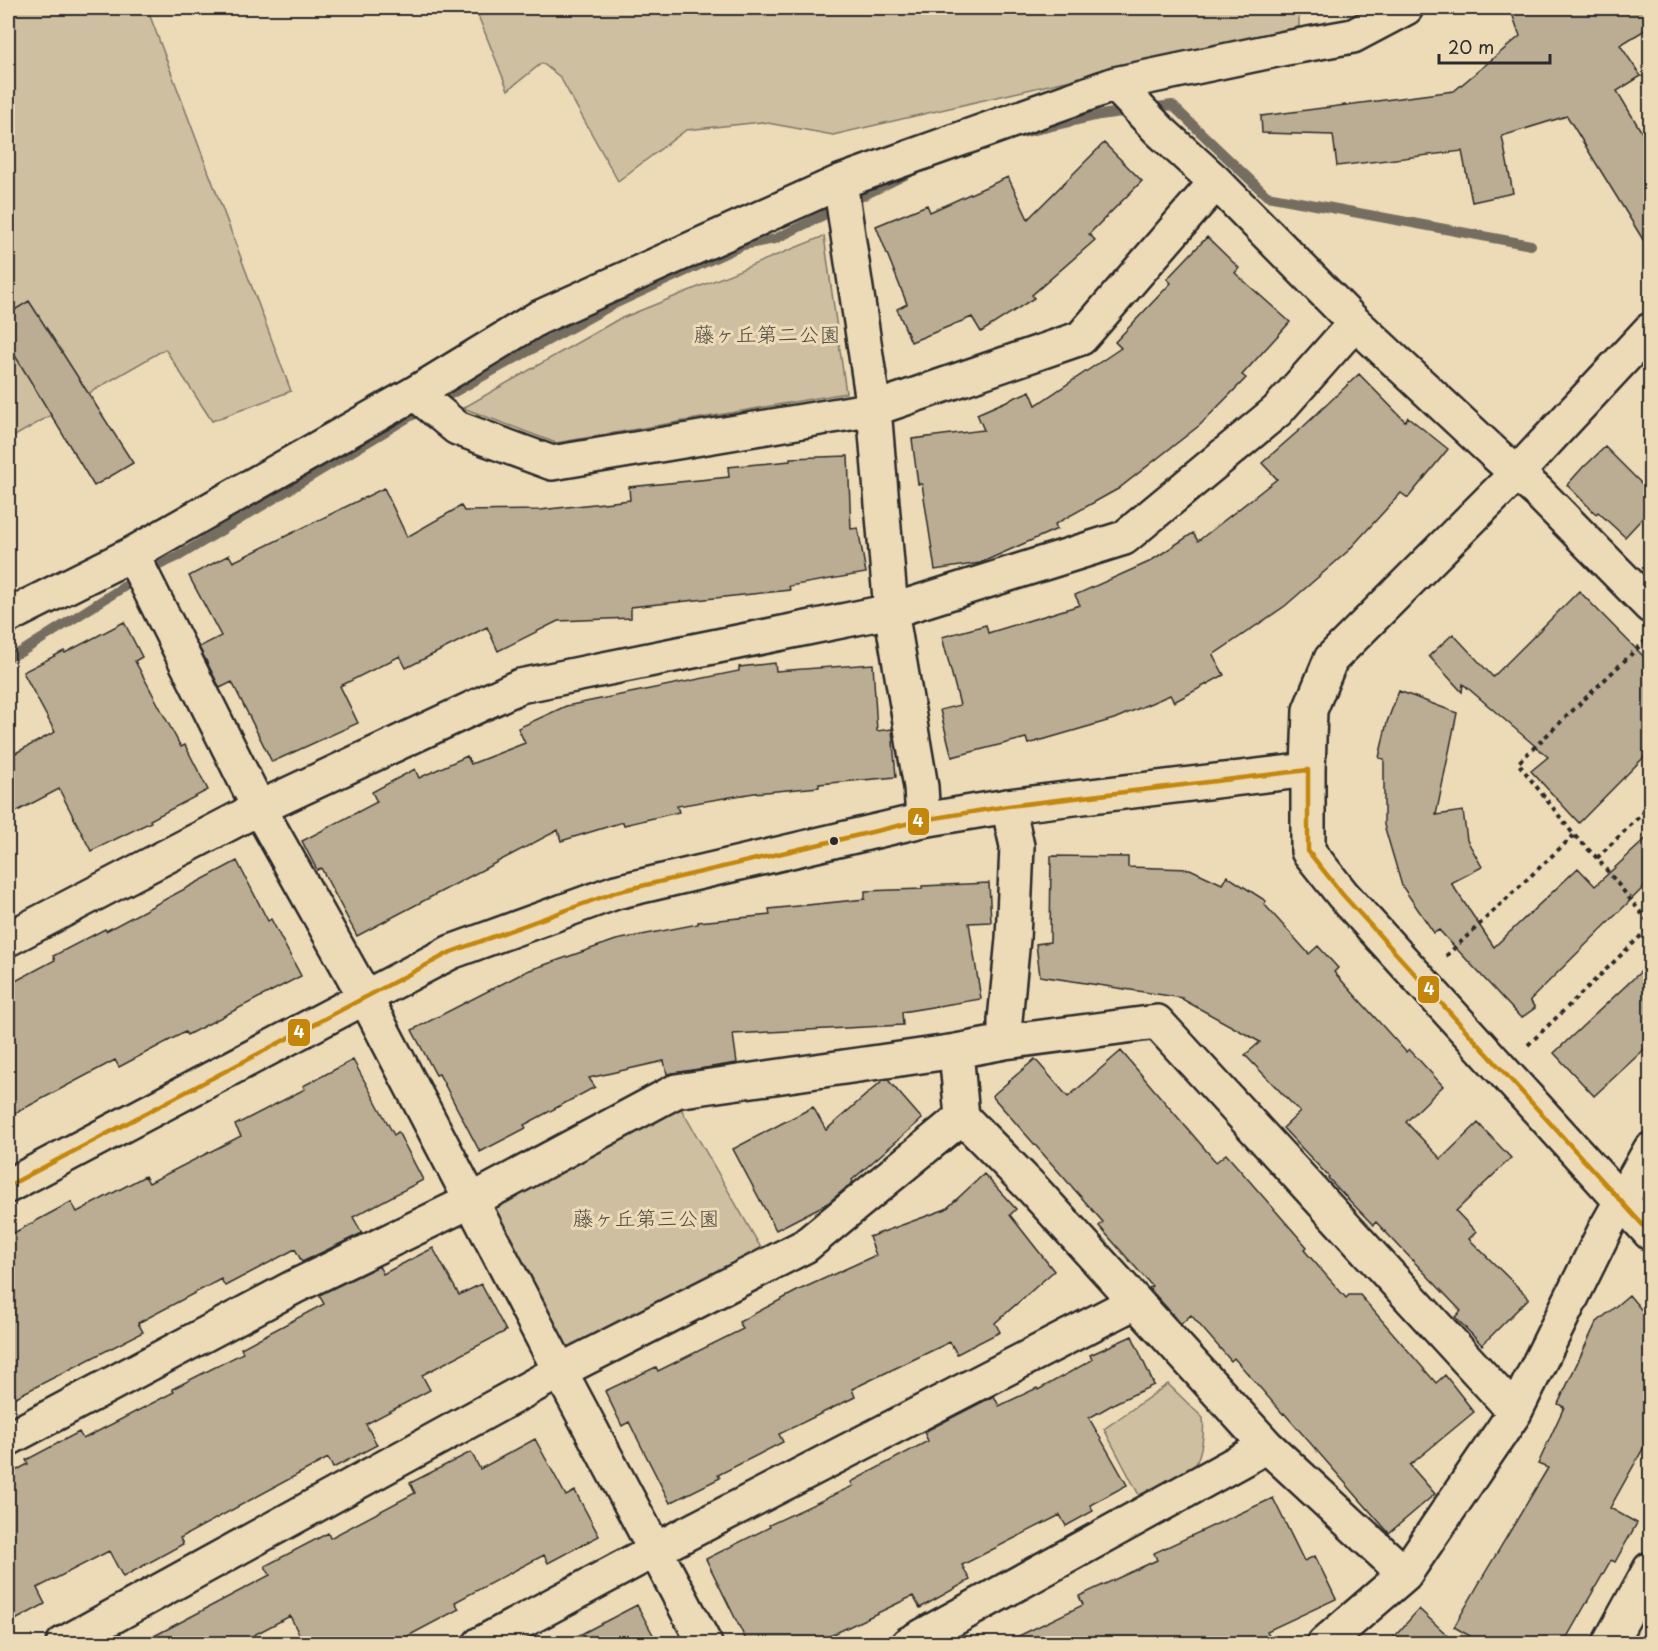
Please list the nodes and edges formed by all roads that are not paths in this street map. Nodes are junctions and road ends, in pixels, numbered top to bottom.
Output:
1 (1406, 8) edge
2 (1115, 84) junction
3 (1216, 182) junction
4 (840, 183) junction
5 (1355, 323) junction
6 (1650, 330) edge
7 (415, 393) junction
8 (874, 409) junction
9 (1517, 473) junction
10 (132, 555) junction
11 (1650, 606) edge
12 (891, 611) junction
13 (8, 616) edge
14 (1308, 770) junction
15 (1008, 806) junction
16 (259, 808) junction
17 (923, 820) junction
18 (8, 939) edge
19 (365, 997) junction
20 (1005, 1042) junction
21 (956, 1051) junction
22 (962, 1117) junction
23 (1650, 1149) edge
24 (8, 1186) edge
25 (471, 1201) junction
26 (1622, 1203) junction
27 (1650, 1233) edge
28 (1136, 1302) junction
29 (560, 1371) junction
30 (1515, 1412) junction
31 (8, 1439) edge
32 (1267, 1446) junction
33 (656, 1550) junction
34 (1650, 1569) edge
35 (1405, 1574) junction
36 (63, 1644) edge
37 (480, 1644) edge
38 (705, 1644) edge
39 (908, 1644) edge
40 (1324, 1644) edge
41 (1610, 1644) edge

1 - 2 street
2 - 3 street
2 - 4 street
3 - 5 street
3 - 8 street
4 - 7 street
4 - 8 street
5 - 9 street
5 - 12 street
6 - 9 street
7 - 8 street
7 - 10 street
8 - 12 street
9 - 11 street
9 - 14 street
10 - 13 street
10 - 16 street
12 - 16 street
12 - 17 street
14 - 15 street
14 - 26 street
15 - 17 street
15 - 20 street
16 - 18 street
16 - 19 street
17 - 19 street
19 - 24 street
19 - 25 street
20 - 21 street
20 - 30 street
21 - 22 street
21 - 25 street
22 - 28 street
22 - 29 street
23 - 26 street
25 - 29 street
25 - 31 street
26 - 27 street
26 - 30 street
28 - 32 street
28 - 33 street
29 - 33 street
29 - 36 street
30 - 35 street
32 - 35 street
32 - 39 street
33 - 37 street
33 - 38 street
34 - 41 street
35 - 40 street

